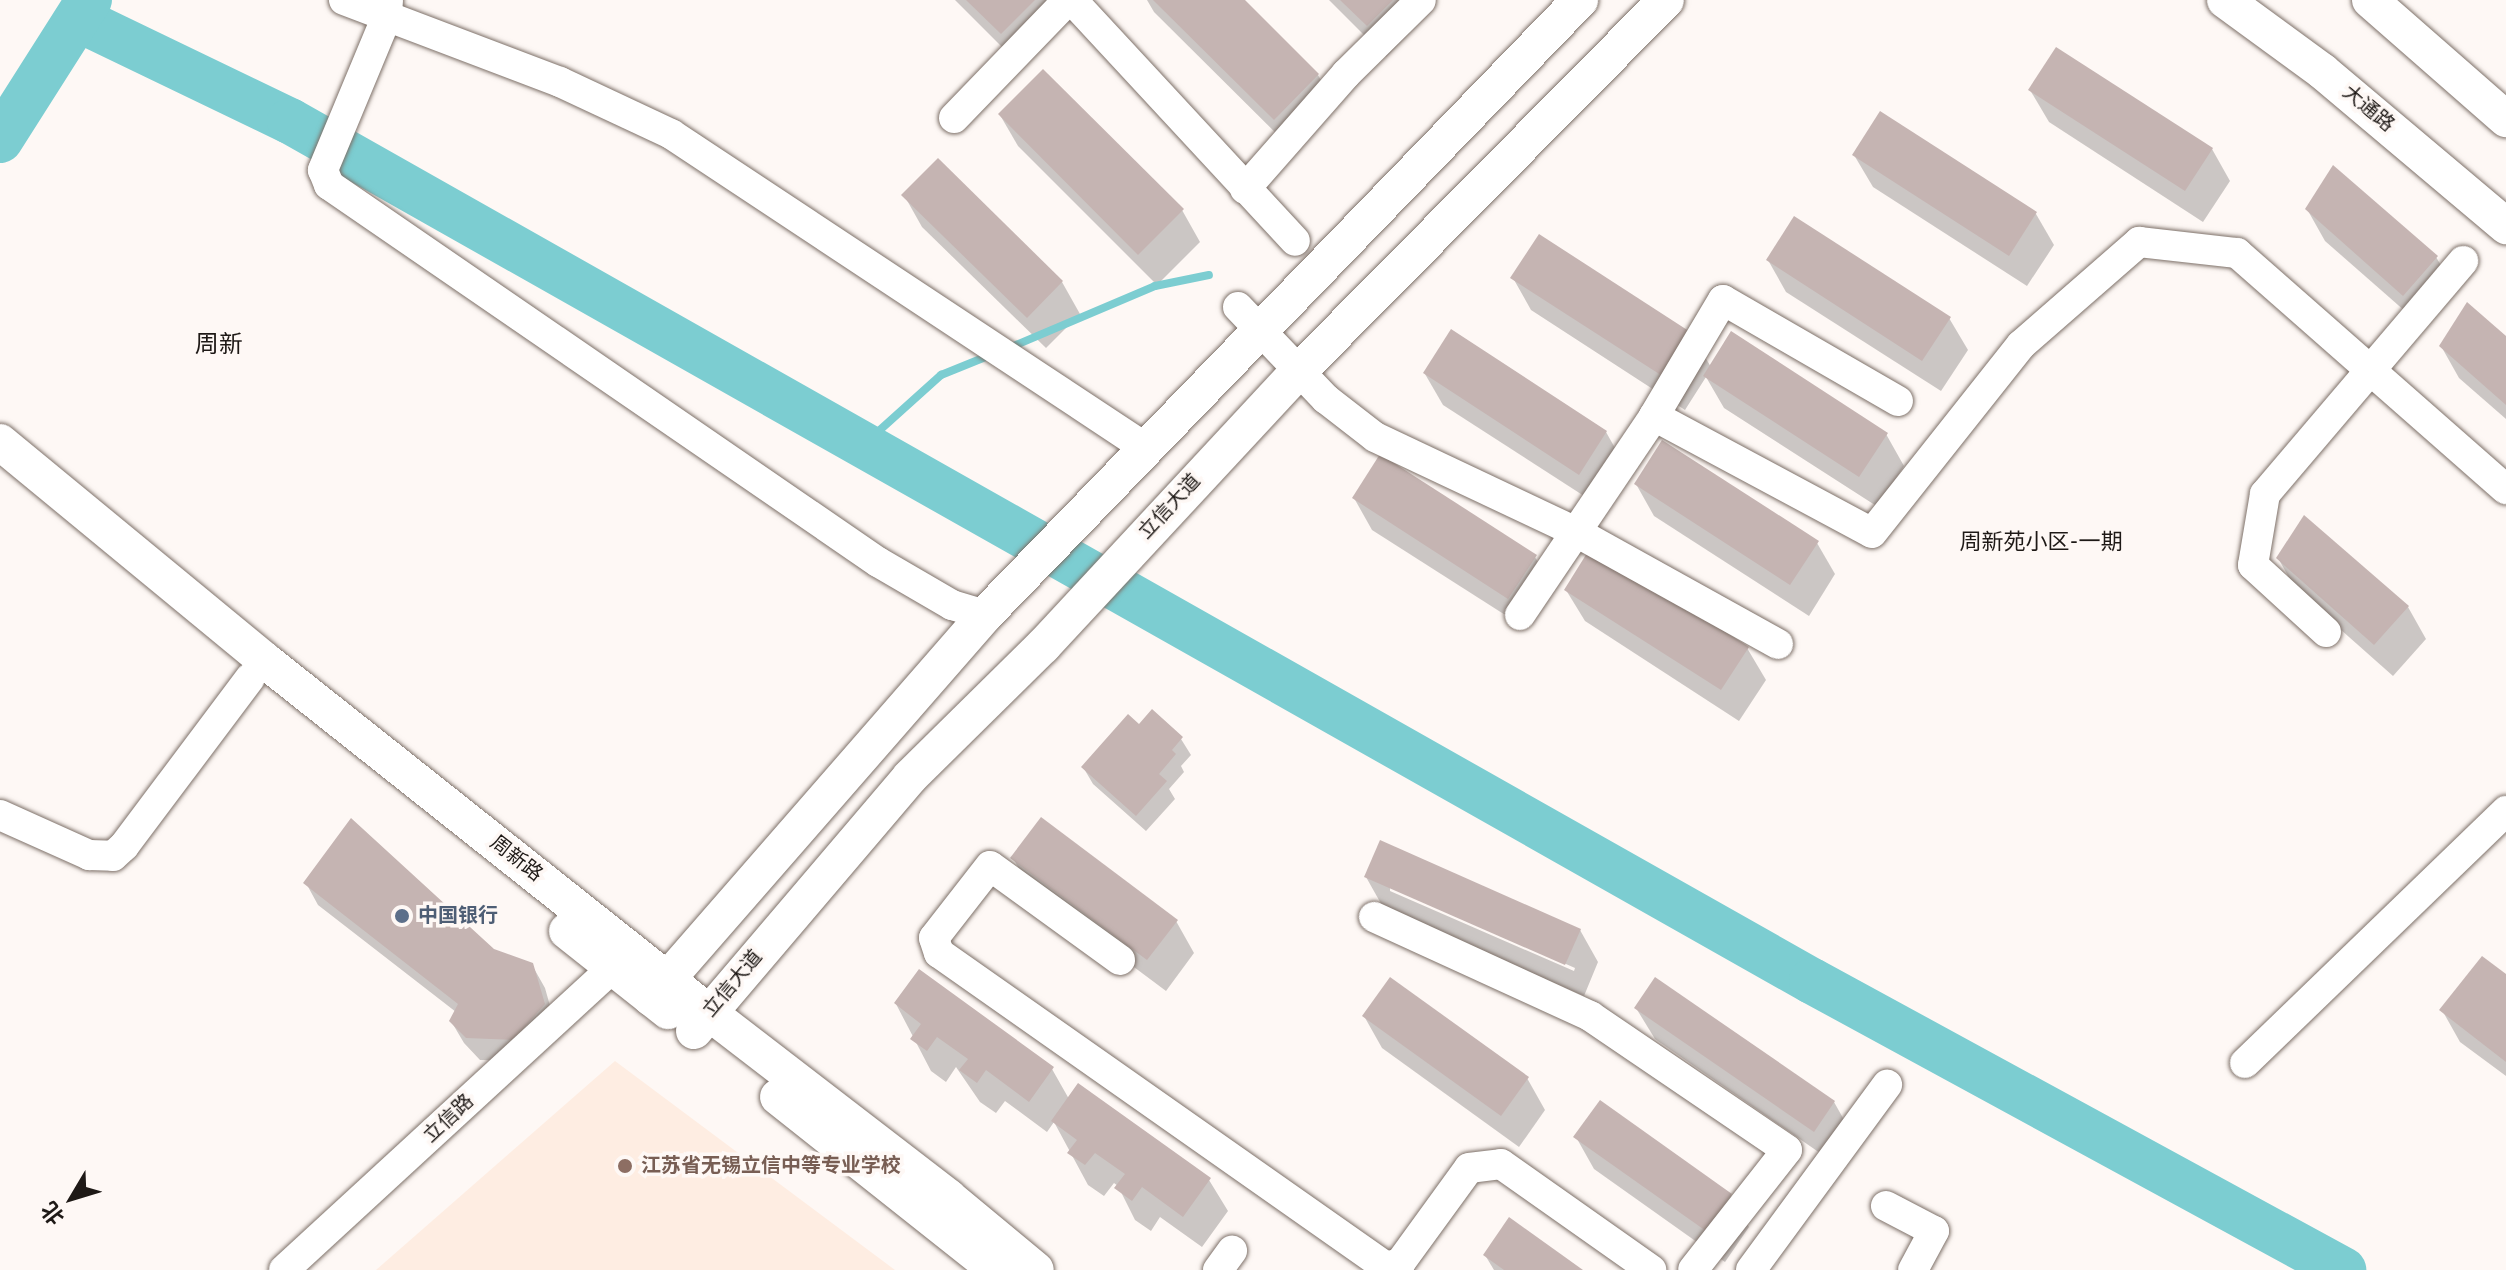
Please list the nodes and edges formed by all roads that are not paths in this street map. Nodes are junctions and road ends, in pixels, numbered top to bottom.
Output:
1 (344, 0) edge
2 (1070, 0) edge
3 (1421, 0) edge
4 (1580, 0) edge
5 (1666, 0) edge
6 (2225, 0) edge
7 (2370, 0) edge
8 (388, 8) edge
9 (954, 118) dead end
10 (2506, 119) edge
11 (1245, 189) junction
12 (2506, 226) edge
13 (1295, 241) dead end
14 (2463, 261) dead end
15 (1248, 319) junction
16 (1298, 372) junction
17 (2372, 372) junction
18 (1898, 401) dead end
19 (1654, 416) junction
20 (0, 442) edge
21 (1144, 447) junction
22 (0, 470) edge
23 (2506, 489) edge
24 (1576, 532) junction
25 (985, 615) junction
26 (1520, 615) dead end
27 (2326, 632) dead end
28 (1778, 644) dead end
29 (250, 678) junction
30 (2506, 811) edge
31 (0, 815) edge
32 (1374, 917) dead end
33 (1120, 960) dead end
34 (613, 967) junction
35 (660, 989) junction
36 (701, 1022) junction
37 (2245, 1063) dead end
38 (1887, 1085) dead end
39 (1886, 1206) dead end
40 (1761, 1267) edge
41 (284, 1270) edge
42 (996, 1270) edge
43 (1036, 1270) edge
44 (1651, 1270) edge
45 (1693, 1270) edge
46 (1913, 1270) edge

1 - 8 street
2 - 9 street
2 - 11 street
3 - 11 street
4 - 15 street
5 - 16 street, 立信大道
6 - 12 street, 大通路
7 - 10 street
8 - 21 street
8 - 25 street
11 - 13 street
14 - 17 street
15 - 16 street
15 - 21 street
16 - 24 street
16 - 36 street, 立信大道
17 - 19 street
17 - 23 street
17 - 27 street
18 - 19 street
19 - 24 street
20 - 35 street, 周新路
21 - 25 street
22 - 29 street, 周新路
24 - 26 street
24 - 28 street
25 - 35 street
29 - 31 street
29 - 34 street, 周新路
30 - 37 street
32 - 45 street
33 - 44 street
34 - 35 street, 周新路
34 - 41 street, 立信路
35 - 36 street, 周新路
36 - 42 street, 周新路
36 - 43 street, 周新路
38 - 40 street
39 - 46 street

